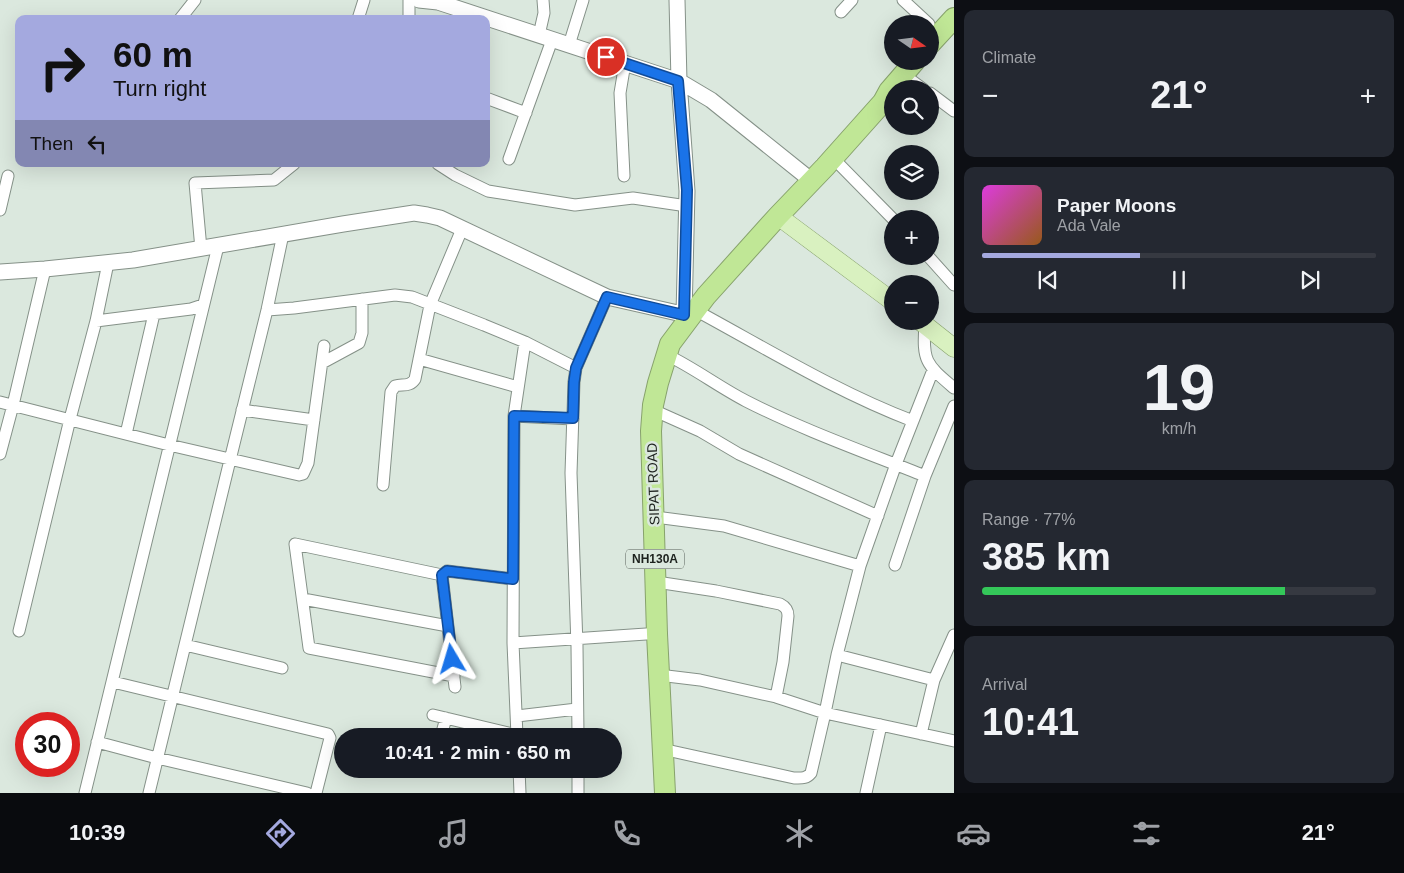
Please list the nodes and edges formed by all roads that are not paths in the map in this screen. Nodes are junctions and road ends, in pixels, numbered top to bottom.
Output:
1 (195, 0) edge
2 (364, 0) edge
3 (409, 0) edge
4 (419, 0) edge
5 (543, 0) edge
6 (583, 0) edge
7 (677, 0) edge
8 (852, 0) edge
9 (903, 0) edge
10 (841, 12) dead end
11 (183, 15) edge
12 (359, 15) edge
13 (409, 15) edge
14 (470, 15) edge
15 (919, 15) edge
16 (954, 18) edge
17 (490, 21) edge
18 (939, 32) edge
19 (546, 38) junction
20 (569, 45) junction
21 (625, 64) junction
22 (678, 81) junction
23 (490, 100) edge
24 (939, 100) edge
25 (884, 103) edge
26 (954, 111) edge
27 (526, 113) junction
28 (833, 158) junction
29 (509, 159) dead end
30 (290, 167) edge
31 (443, 167) edge
32 (8, 176) dead end
33 (624, 176) dead end
34 (812, 180) junction
35 (687, 206) junction
36 (0, 210) edge
37 (884, 210) edge
38 (778, 216) junction
39 (462, 228) junction
40 (283, 234) junction
41 (218, 246) junction
42 (201, 249) junction
43 (108, 263) junction
44 (936, 265) edge
45 (45, 269) junction
46 (0, 272) edge
47 (954, 285) edge
48 (884, 295) edge
49 (607, 297) junction
50 (362, 299) junction
51 (430, 305) junction
52 (203, 306) junction
53 (267, 310) junction
54 (154, 314) junction
55 (688, 318) junction
56 (96, 321) junction
57 (922, 330) edge
58 (931, 330) edge
59 (525, 342) junction
60 (324, 346) dead end
61 (954, 348) edge
62 (671, 357) junction
63 (419, 358) junction
64 (322, 363) junction
65 (576, 368) junction
66 (933, 370) junction
67 (518, 387) junction
68 (954, 388) edge
69 (0, 402) edge
70 (13, 405) junction
71 (954, 406) edge
72 (242, 410) junction
73 (657, 412) junction
74 (514, 416) junction
75 (573, 418) junction
76 (70, 419) junction
77 (314, 420) junction
78 (913, 421) junction
79 (126, 434) junction
80 (169, 446) junction
81 (0, 454) edge
82 (230, 460) junction
83 (896, 464) junction
84 (925, 476) junction
85 (383, 485) dead end
86 (878, 516) junction
87 (663, 518) junction
88 (895, 565) dead end
89 (860, 566) junction
90 (442, 575) junction
91 (513, 579) junction
92 (663, 583) junction
93 (302, 599) junction
94 (448, 626) junction
95 (19, 631) dead end
96 (661, 633) junction
97 (954, 635) edge
98 (576, 638) junction
99 (513, 643) junction
100 (185, 645) junction
101 (836, 655) junction
102 (282, 668) dead end
103 (667, 676) junction
104 (934, 680) junction
105 (113, 682) junction
106 (172, 696) junction
107 (776, 697) junction
108 (578, 709) junction
109 (825, 713) junction
110 (433, 715) dead end
111 (517, 716) junction
112 (446, 718) junction
113 (881, 725) junction
114 (443, 728) edge
115 (486, 728) edge
116 (518, 728) edge
117 (578, 728) edge
118 (921, 734) junction
119 (954, 741) edge
120 (97, 742) junction
121 (671, 751) junction
122 (157, 758) junction
123 (519, 778) edge
124 (578, 778) edge
125 (260, 788) edge
126 (85, 793) edge
127 (149, 793) edge
128 (307, 793) edge
129 (316, 793) edge
130 (520, 793) edge
131 (578, 793) edge
132 (665, 793) edge
133 (673, 793) edge
134 (866, 793) edge

1 - 11 street
2 - 12 street
3 - 13 street
4 - 14 street
5 - 19 street
6 - 20 street
7 - 22 street
8 - 10 street
9 - 15 street
16 - 18 highway
17 - 19 street
19 - 20 street
19 - 27 street
20 - 21 street
21 - 22 street
21 - 33 street
22 - 34 street
22 - 35 street
23 - 27 street
24 - 26 street
25 - 28 highway, SIPAT ROAD / NH130A
27 - 29 street
28 - 34 highway, SIPAT ROAD / NH130A
28 - 37 street
30 - 42 street
31 - 35 street
32 - 36 street
34 - 38 highway, SIPAT ROAD / NH130A
35 - 55 street
38 - 48 main road
38 - 55 highway, SIPAT ROAD / NH130A
39 - 40 street
39 - 49 street
39 - 51 street
40 - 41 street
40 - 53 street
41 - 42 street
41 - 52 street
42 - 43 street
43 - 45 street
43 - 56 street
44 - 47 street
45 - 46 street
45 - 70 street
49 - 55 street
49 - 65 street
50 - 51 street
50 - 53 street
50 - 64 street
51 - 59 street
51 - 63 street
52 - 54 street
52 - 80 street
53 - 72 street
54 - 56 street
54 - 79 street
55 - 62 highway, SIPAT ROAD / NH130A
55 - 78 street
56 - 76 street
57 - 66 street
58 - 61 main road
59 - 65 street
59 - 67 street
60 - 64 street
62 - 73 highway, SIPAT ROAD / NH130A
62 - 83 street
63 - 67 street
63 - 85 street
64 - 77 street
65 - 75 street
66 - 68 street
66 - 78 street
67 - 74 street
69 - 70 street
70 - 76 street
70 - 81 street
71 - 84 street
72 - 77 street
72 - 82 street
73 - 86 street
73 - 87 highway, SIPAT ROAD / NH130A
73 - 96 highway, SIPAT ROAD / NH130A
74 - 75 street
74 - 91 street
75 - 98 street
76 - 79 street
76 - 95 street
77 - 82 street
78 - 83 street
79 - 80 street
80 - 82 street
80 - 105 street
82 - 100 street
83 - 84 street
83 - 86 street
84 - 88 street
86 - 89 street
87 - 89 street
87 - 92 highway, SIPAT ROAD / NH130A
89 - 101 street
90 - 91 street
90 - 93 street
90 - 94 street
91 - 99 street
92 - 96 highway, SIPAT ROAD / NH130A
92 - 107 street
93 - 94 street
93 - 94 street
96 - 98 street
96 - 103 highway, SIPAT ROAD / NH130A
96 - 132 highway, SIPAT ROAD / NH130A
97 - 104 street
98 - 99 street
98 - 108 street
99 - 111 street
100 - 102 street
100 - 106 street
101 - 104 street
101 - 109 street
103 - 107 street
103 - 121 highway, SIPAT ROAD / NH130A
104 - 118 street
105 - 106 street
105 - 120 street
106 - 122 street
106 - 129 street
107 - 109 street
108 - 111 street
108 - 117 street
109 - 113 street
109 - 121 street
110 - 112 street
111 - 116 street
112 - 114 street
112 - 115 street
113 - 118 street
113 - 134 street
118 - 119 street
120 - 122 street
120 - 126 street
121 - 133 highway, SIPAT ROAD / NH130A
122 - 125 street
122 - 127 street
123 - 130 street
124 - 131 street
125 - 128 street

